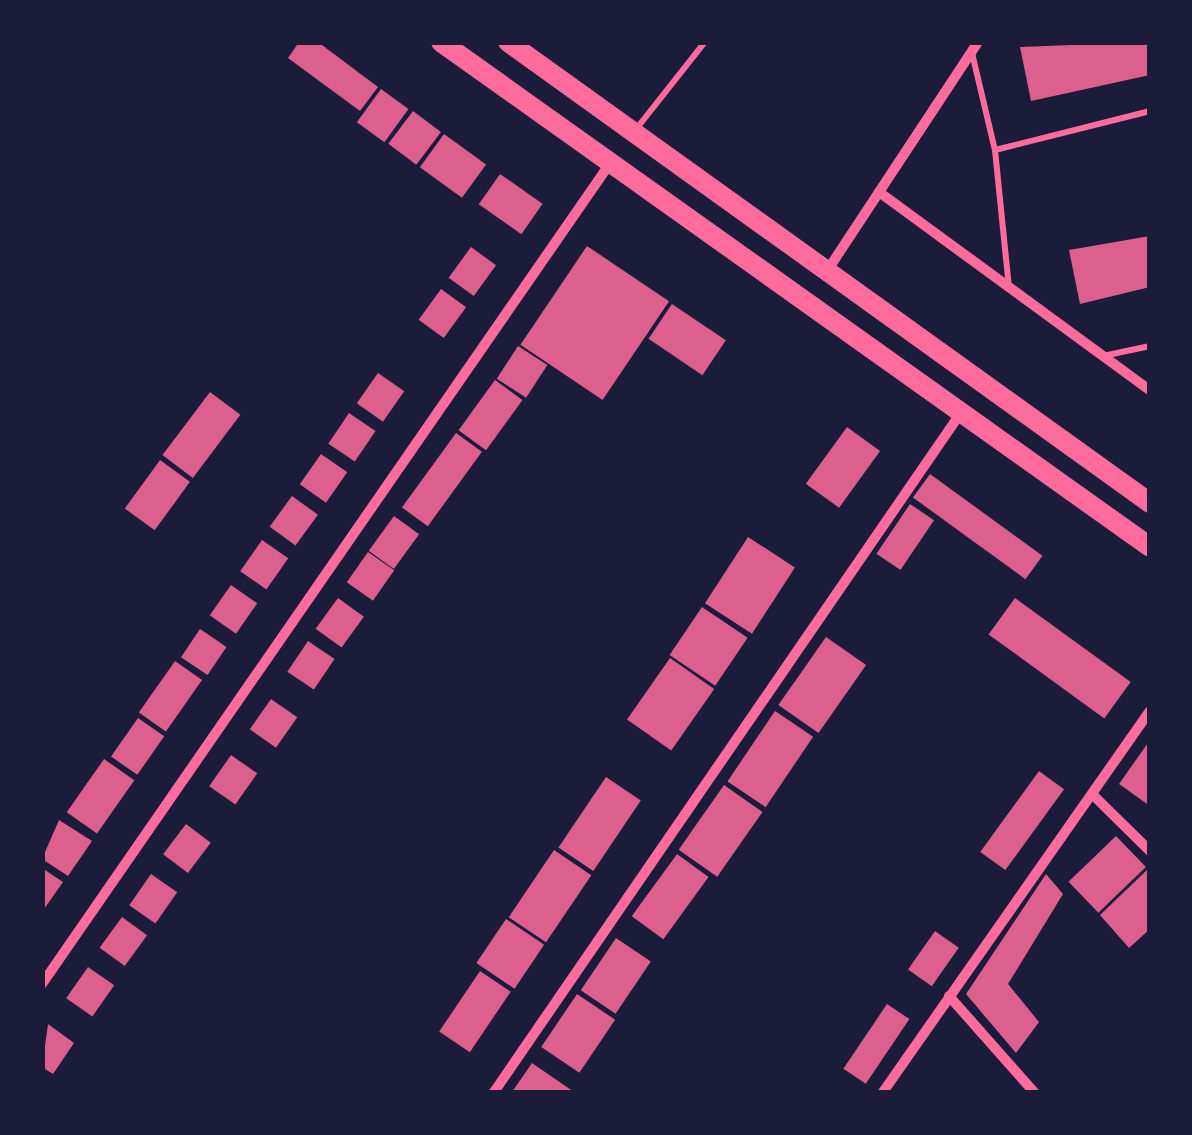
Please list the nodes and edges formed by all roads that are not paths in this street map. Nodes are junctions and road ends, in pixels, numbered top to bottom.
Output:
1 (441, 42) edge
2 (508, 42) edge
3 (704, 42) edge
4 (975, 47) edge
5 (1150, 110) edge
6 (632, 133) junction
7 (995, 150) junction
8 (611, 162) junction
9 (880, 192) junction
10 (826, 272) junction
11 (1009, 287) junction
12 (1150, 346) edge
13 (1104, 356) junction
14 (1150, 390) edge
15 (962, 410) junction
16 (1142, 497) edge
17 (1114, 520) junction
18 (1150, 547) edge
19 (1150, 711) edge
20 (1093, 796) junction
21 (1150, 851) edge
22 (42, 984) edge
23 (949, 996) junction
24 (494, 1092) edge
25 (882, 1092) edge
26 (1034, 1092) edge

1 - 8 main road
2 - 6 main road
3 - 6 lane
4 - 7 lane
4 - 9 street
5 - 7 lane
6 - 10 main road
7 - 11 lane
8 - 15 main road
8 - 22 street
9 - 10 street
9 - 11 street
10 - 16 main road
11 - 13 street
12 - 13 lane
13 - 14 street
15 - 17 main road
15 - 24 street
16 - 17 main road
17 - 18 main road
19 - 20 street
20 - 21 street
20 - 23 street
23 - 25 street
23 - 26 street

